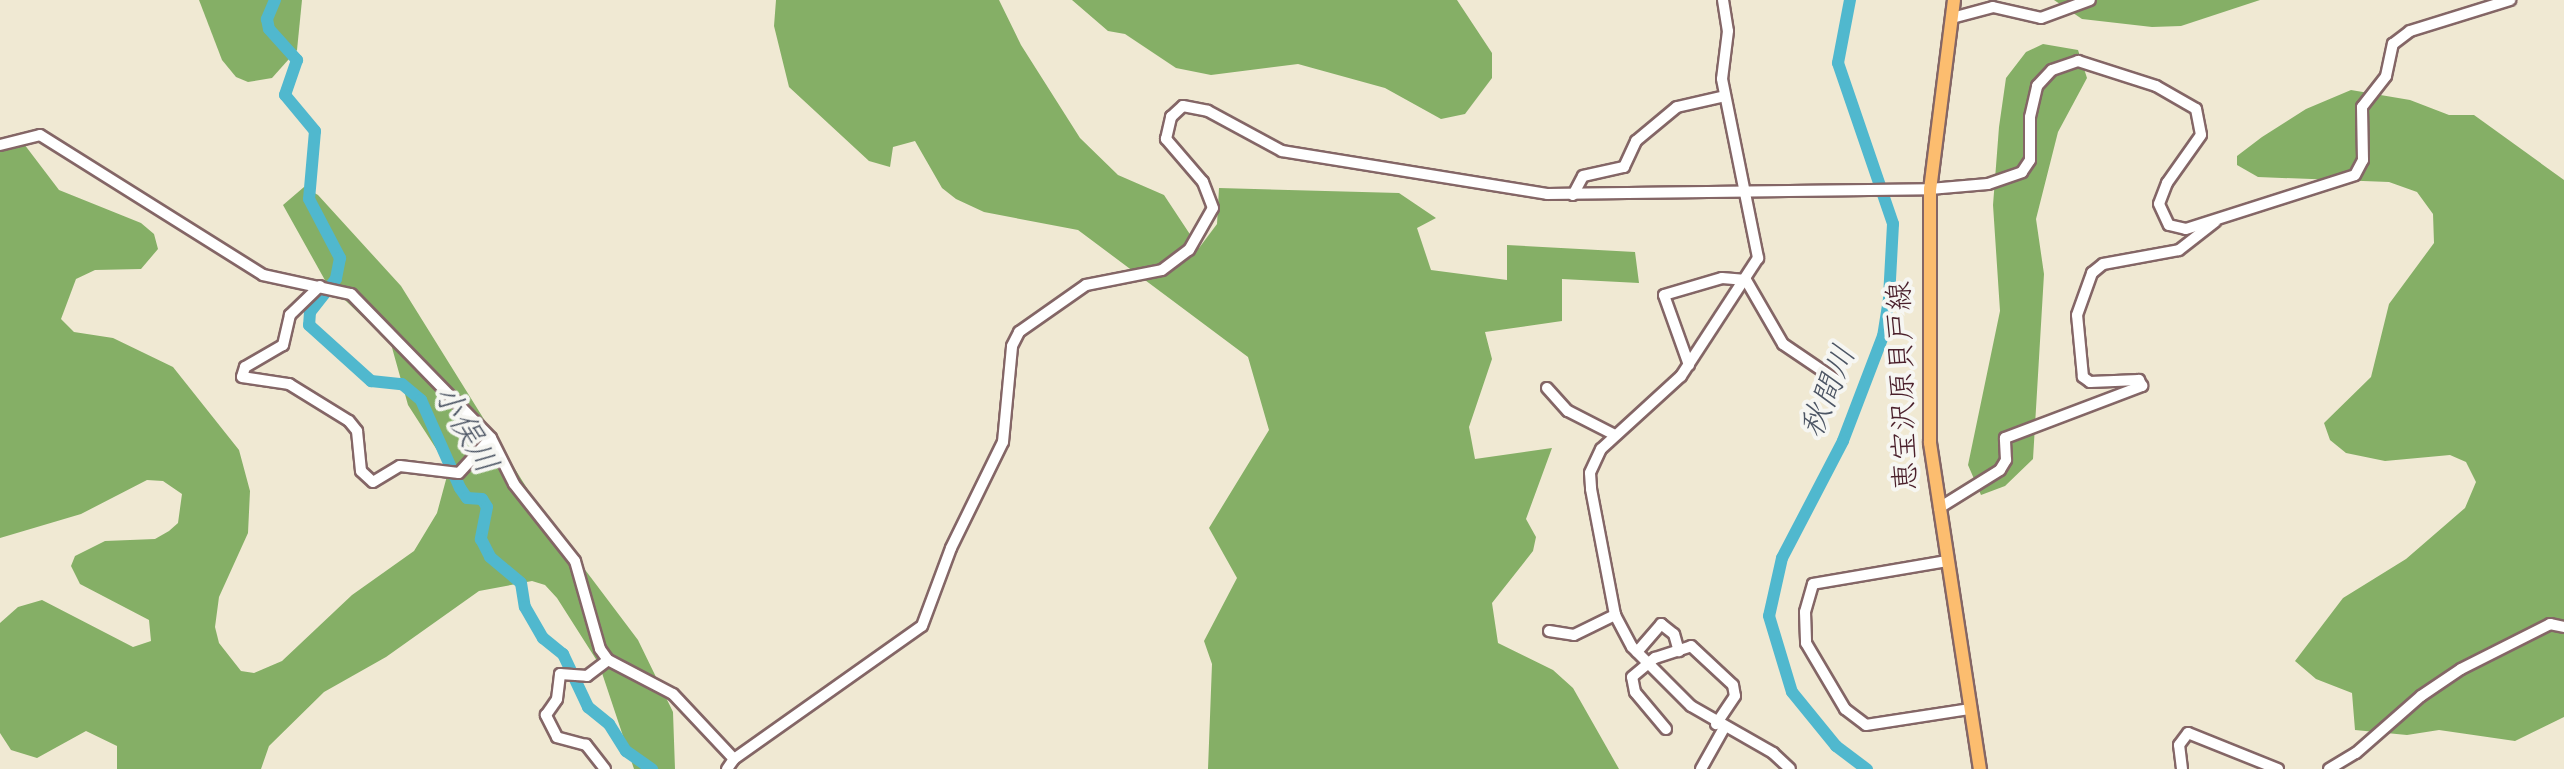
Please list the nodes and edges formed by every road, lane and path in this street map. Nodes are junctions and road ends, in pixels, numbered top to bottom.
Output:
1 (1723, 0) edge
2 (1954, 0) edge
3 (2090, 0) edge
4 (2510, 0) edge
5 (1952, 18) junction
6 (1725, 96) junction
7 (0, 145) edge
8 (1930, 189) junction
9 (1746, 193) junction
10 (1573, 195) junction
11 (2217, 220) junction
12 (1746, 280) junction
13 (320, 286) junction
14 (1689, 365) junction
15 (1839, 382) dead end
16 (1547, 388) dead end
17 (1615, 435) junction
18 (491, 438) junction
19 (1939, 508) junction
20 (1947, 561) junction
21 (1615, 615) junction
22 (2564, 627) edge
23 (1549, 631) dead end
24 (1679, 651) junction
25 (1637, 652) junction
26 (608, 660) junction
27 (1649, 665) junction
28 (1969, 709) junction
29 (1720, 726) junction
30 (1666, 729) dead end
31 (734, 759) junction
32 (605, 769) edge
33 (727, 769) edge
34 (1701, 769) edge
35 (1790, 769) edge
36 (1980, 769) edge
37 (2182, 769) edge
38 (2278, 769) edge
39 (2329, 769) edge

1 - 6 street
2 - 5 main road, 恵宝沢原貝戸線
3 - 5 street
4 - 11 street
5 - 8 main road, 恵宝沢原貝戸線
6 - 9 street
6 - 10 street
7 - 13 street
8 - 9 street
8 - 11 street
8 - 19 main road, 恵宝沢原貝戸線
9 - 10 street
9 - 12 street
10 - 31 street
11 - 19 street
12 - 14 street
12 - 14 street
12 - 15 street
13 - 18 street
13 - 18 street
14 - 17 street
16 - 17 street
17 - 21 street
18 - 26 street
19 - 20 main road, 恵宝沢原貝戸線
20 - 28 main road, 恵宝沢原貝戸線
20 - 28 street
21 - 23 street
21 - 25 street
22 - 39 street
24 - 25 street
24 - 27 street
24 - 29 street
25 - 27 street
26 - 31 street
26 - 32 street
27 - 29 street
27 - 30 street
28 - 36 main road, 恵宝沢原貝戸線
29 - 34 street
29 - 35 street
31 - 33 street
37 - 38 street

